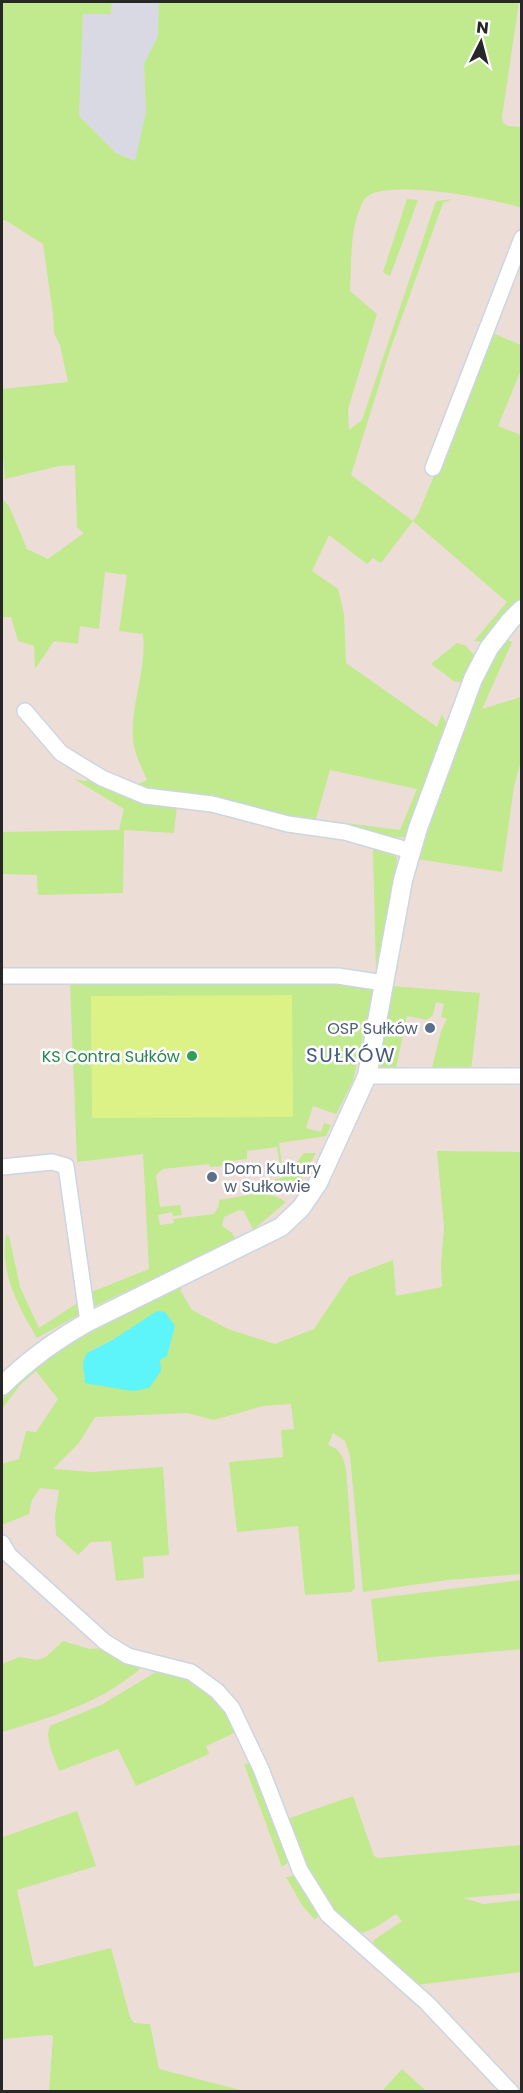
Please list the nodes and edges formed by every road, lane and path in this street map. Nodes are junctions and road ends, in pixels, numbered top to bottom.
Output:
1 (522, 238) edge
2 (433, 468) dead end
3 (522, 609) edge
4 (25, 711) dead end
5 (411, 851) junction
6 (2, 976) edge
7 (384, 983) junction
8 (367, 1076) junction
9 (522, 1076) edge
10 (2, 1167) edge
11 (88, 1322) junction
12 (2, 1386) edge
13 (2, 1543) edge
14 (511, 2091) edge

1 - 2 street
3 - 5 street
4 - 5 street
5 - 7 street
6 - 7 street
7 - 8 street
8 - 9 street
8 - 11 street
10 - 11 street
11 - 12 street
13 - 14 street

